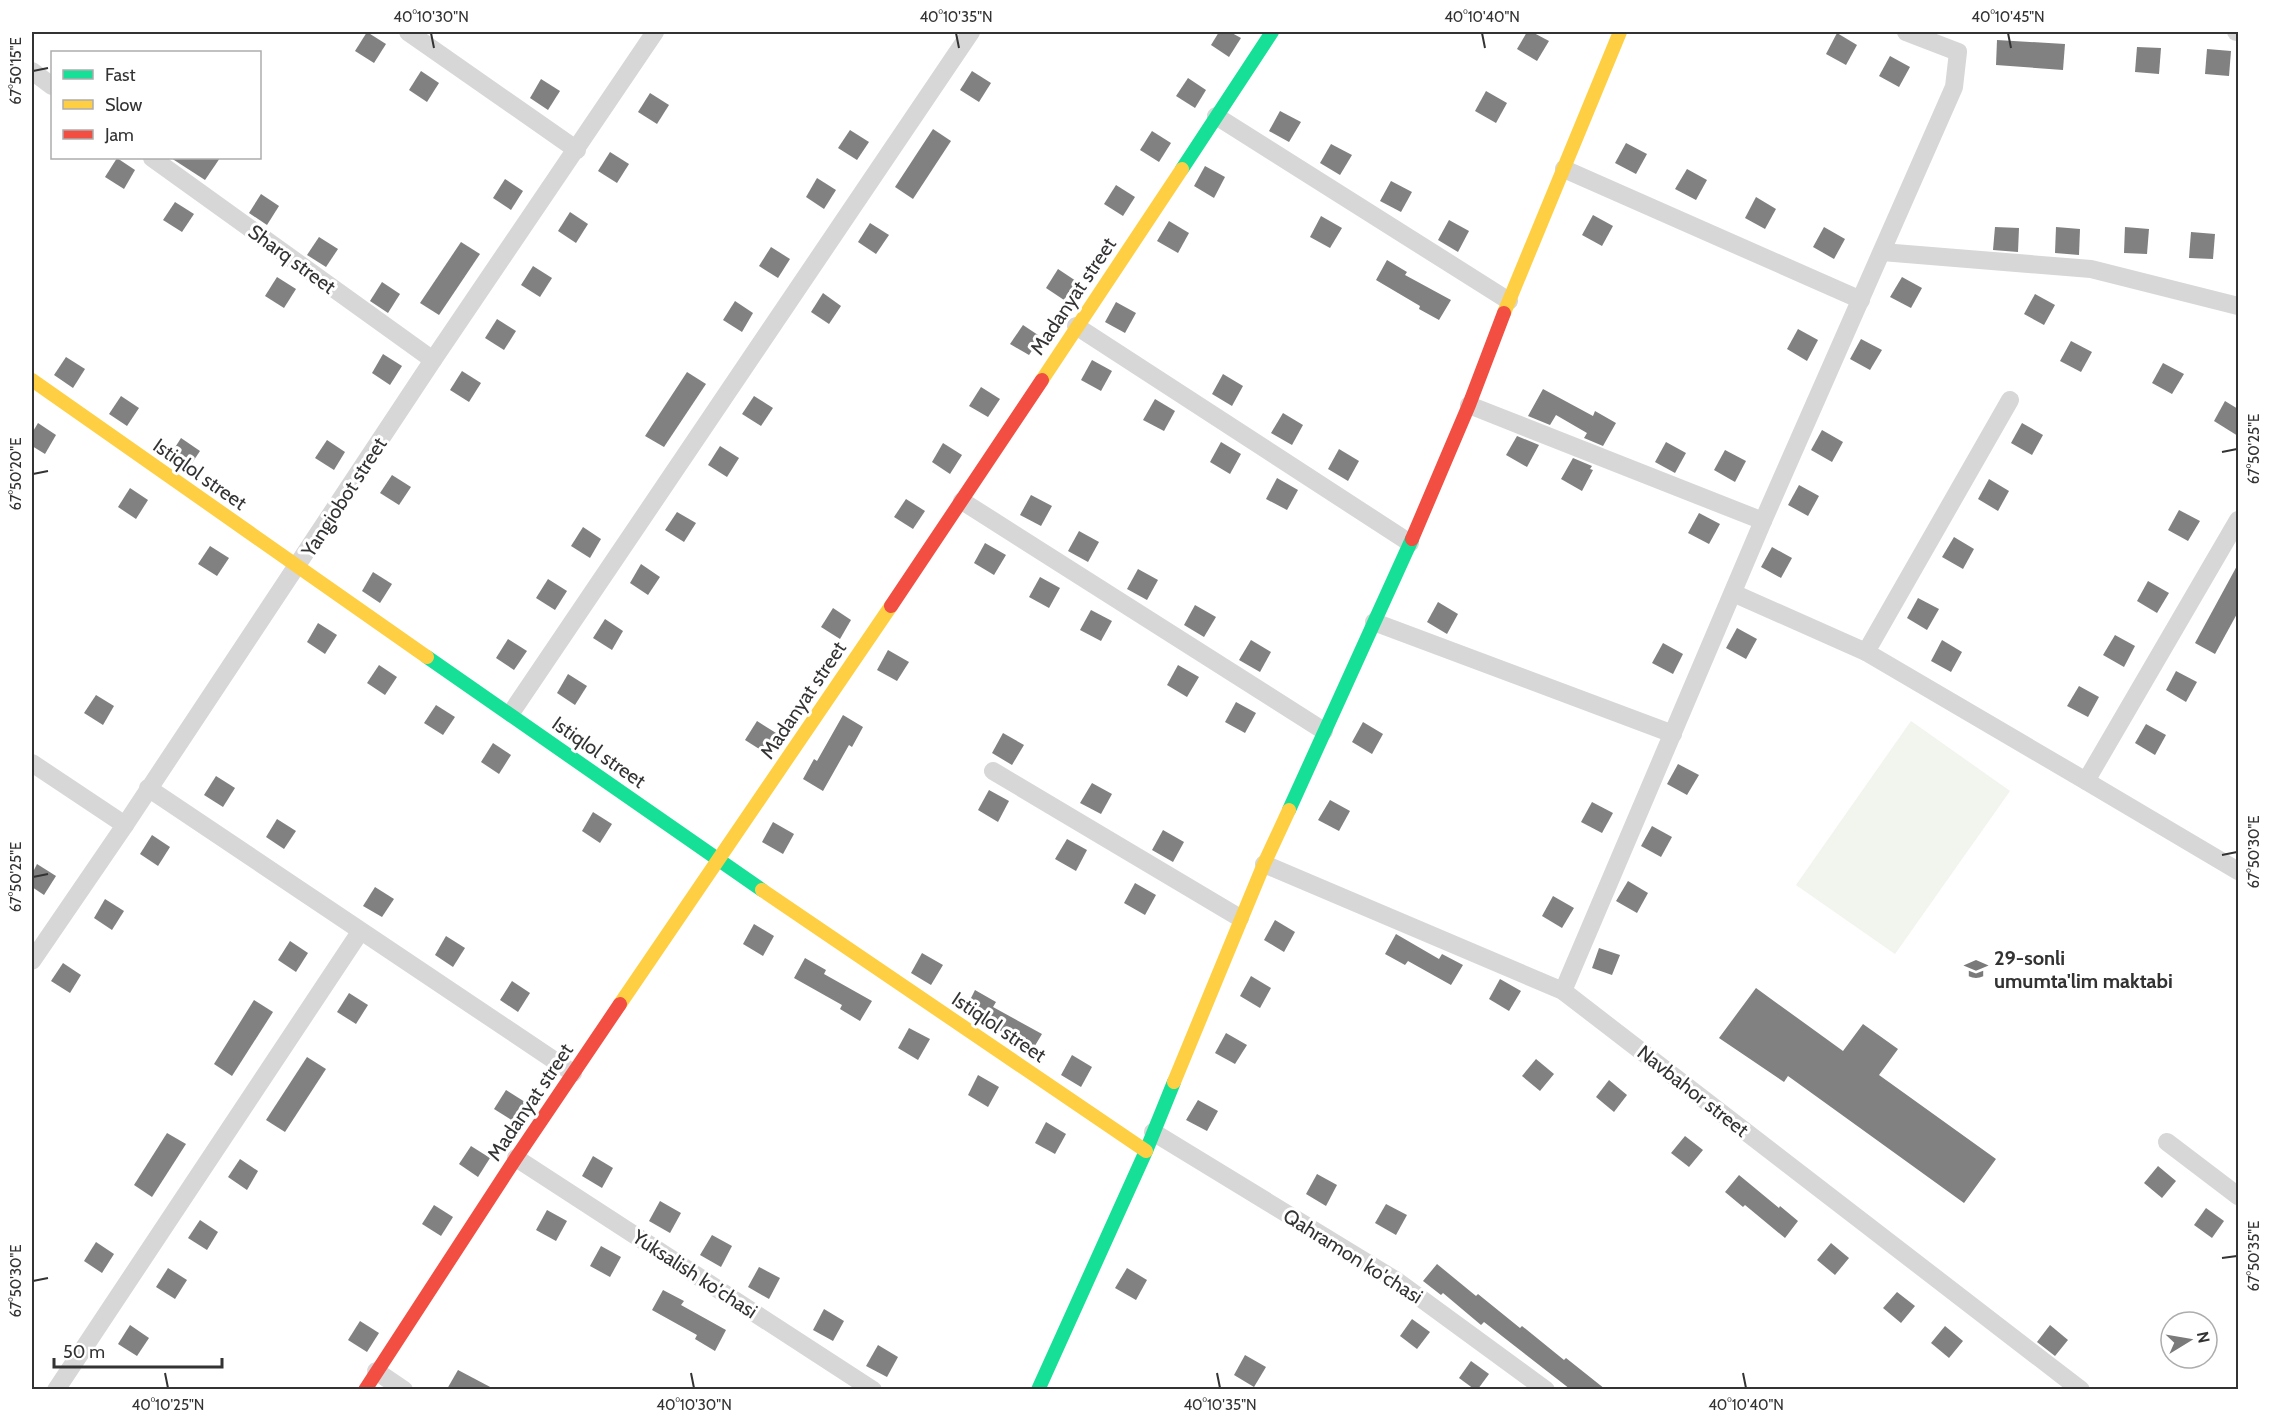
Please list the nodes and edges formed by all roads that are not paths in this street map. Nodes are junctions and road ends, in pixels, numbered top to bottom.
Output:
1 (408, 32) edge
2 (655, 32) edge
3 (971, 32) edge
4 (1272, 32) edge
5 (1620, 32) edge
6 (1906, 32) edge
7 (32, 71) edge
8 (51, 85) edge
9 (1216, 116) junction
10 (577, 150) junction
11 (153, 159) edge
12 (1564, 169) junction
13 (1882, 252) junction
14 (1861, 300) junction
15 (1509, 301) junction
16 (2238, 306) edge
17 (1076, 326) junction
18 (433, 360) junction
19 (32, 380) edge
20 (2010, 400) dead end
21 (1469, 405) junction
22 (962, 501) junction
23 (2238, 520) edge
24 (1763, 521) junction
25 (1410, 543) junction
26 (298, 567) junction
27 (1733, 593) junction
28 (1374, 622) junction
29 (1866, 652) junction
30 (511, 713) junction
31 (1324, 731) junction
32 (1673, 734) junction
33 (32, 763) edge
34 (993, 771) dead end
35 (2086, 781) junction
36 (148, 788) junction
37 (125, 825) junction
38 (718, 860) junction
39 (1264, 864) junction
40 (2238, 871) edge
41 (1240, 918) junction
42 (360, 932) junction
43 (32, 961) edge
44 (1563, 991) junction
45 (573, 1073) junction
46 (1153, 1132) junction
47 (2167, 1142) dead end
48 (1146, 1151) junction
49 (516, 1158) junction
50 (2238, 1196) edge
51 (376, 1371) junction
52 (56, 1389) edge
53 (365, 1389) edge
54 (404, 1389) edge
55 (873, 1389) edge
56 (1038, 1389) edge
57 (1546, 1389) edge
58 (2081, 1389) edge

1 - 10 street
2 - 10 street, Yangiobot street
3 - 30 street
4 - 9 street, Madanyat street
5 - 12 street
6 - 13 street
7 - 8 street
9 - 15 street
9 - 17 street, Madanyat street
10 - 18 street, Yangiobot street
11 - 18 street, Sharq street
12 - 14 street
12 - 15 street
13 - 14 street
13 - 16 street
14 - 24 street
15 - 21 street
17 - 22 street, Madanyat street
17 - 25 street
18 - 26 street, Yangiobot street
19 - 26 street, Istiqlol street
20 - 29 street
21 - 24 street
21 - 25 street
22 - 31 street
22 - 38 street, Madanyat street
23 - 35 street
24 - 27 street
25 - 28 street
26 - 30 street, Istiqlol street
26 - 36 street, Yangiobot street
27 - 29 street
27 - 32 street
28 - 31 street
28 - 32 street
29 - 35 street
30 - 38 street, Istiqlol street
31 - 39 street
32 - 44 street
33 - 37 street
34 - 41 street
35 - 40 street
36 - 37 street, Yangiobot street
36 - 42 street
37 - 43 street, Yangiobot street
38 - 45 street, Madanyat street
38 - 48 street, Istiqlol street
39 - 41 street
39 - 44 street, Navbahor street
41 - 46 street
42 - 45 street
42 - 52 street
44 - 58 street, Navbahor street
45 - 49 street, Madanyat street
46 - 48 street
46 - 57 street, Qahramon ko'chasi
47 - 50 street
48 - 56 street
49 - 51 street, Madanyat street
49 - 55 street, Yuksalish ko'chasi
51 - 53 street, Madanyat street
51 - 54 street

